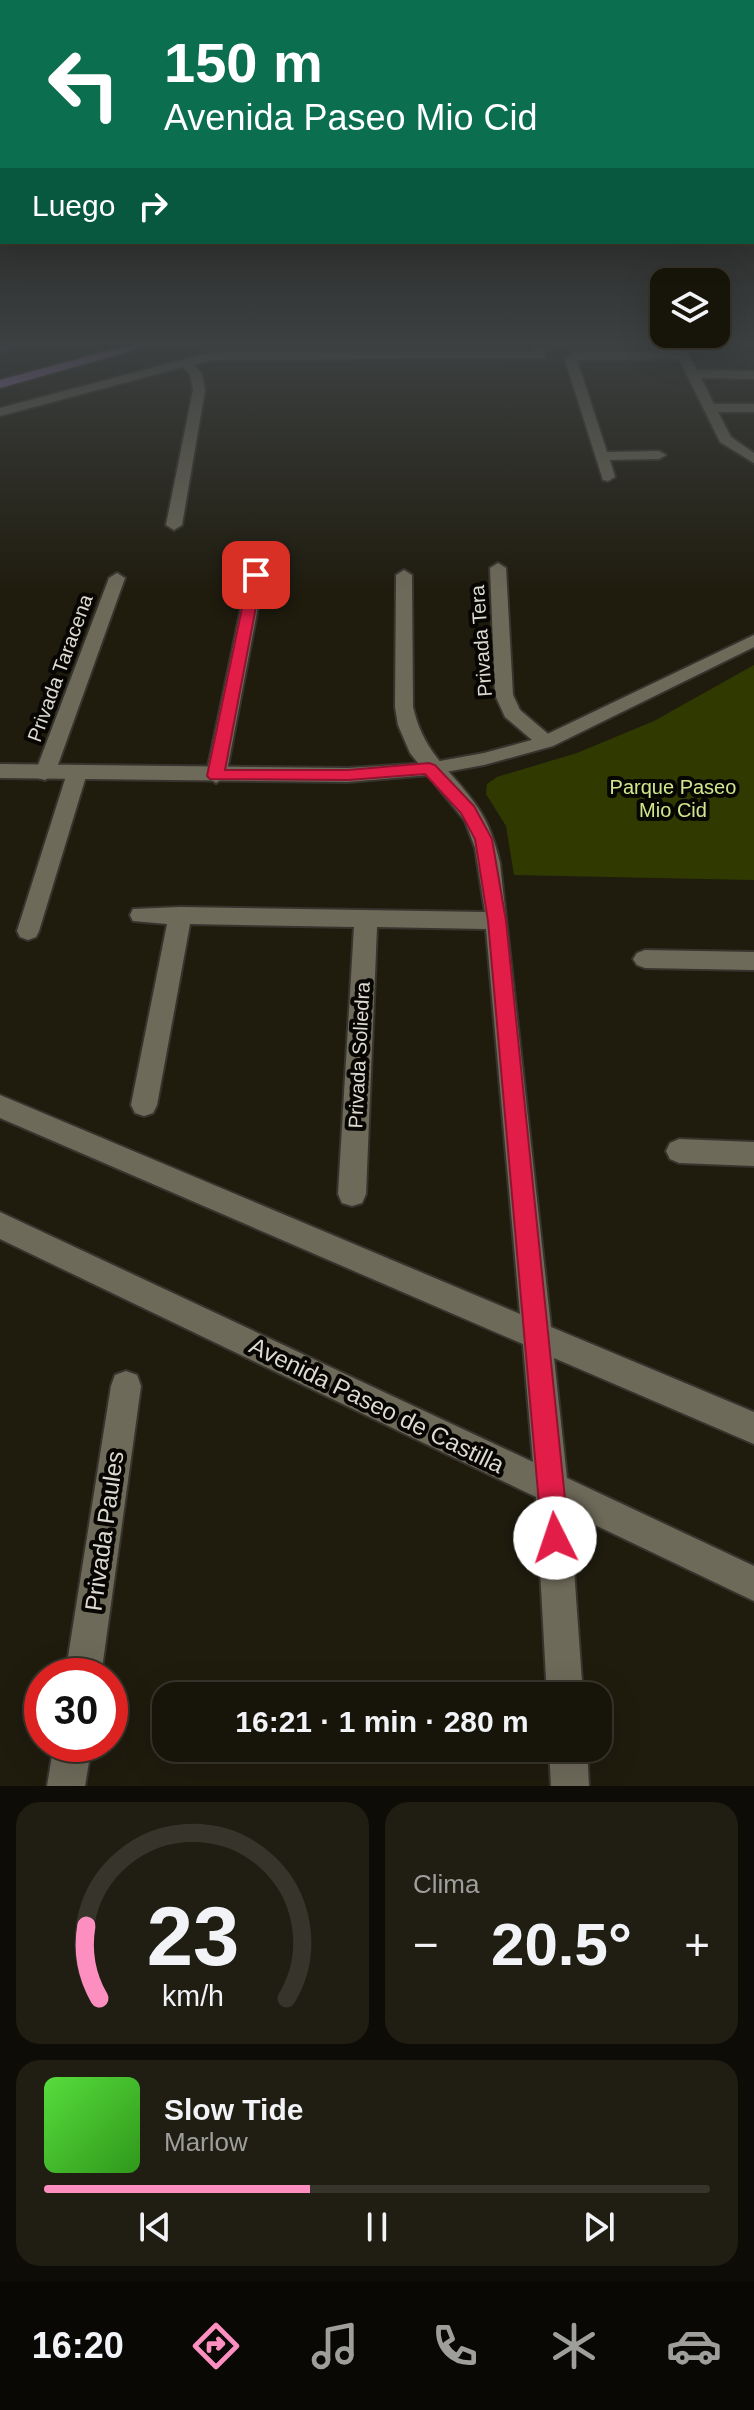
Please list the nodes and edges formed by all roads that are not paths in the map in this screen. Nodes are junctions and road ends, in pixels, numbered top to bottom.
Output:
1 (192, 426) edge
2 (592, 426) edge
3 (718, 426) edge
4 (659, 455) dead end
5 (602, 456) junction
6 (754, 459) edge
7 (608, 477) dead end
8 (174, 525) dead end
9 (498, 568) dead end
10 (256, 575) dead end
11 (404, 575) dead end
12 (117, 578) dead end
13 (754, 640) edge
14 (546, 742) junction
15 (429, 769) junction
16 (0, 771) edge
17 (45, 773) junction
18 (77, 773) junction
19 (216, 776) junction
20 (141, 915) dead end
21 (180, 915) junction
22 (366, 917) junction
23 (497, 921) junction
24 (28, 931) dead end
25 (645, 959) dead end
26 (754, 961) edge
27 (144, 1105) dead end
28 (0, 1106) edge
29 (679, 1151) dead end
30 (754, 1154) edge
31 (352, 1194) dead end
32 (0, 1225) edge
33 (538, 1335) junction
34 (126, 1386) dead end
35 (754, 1428) edge
36 (552, 1489) junction
37 (754, 1584) edge
38 (86, 1658) edge
39 (564, 1682) edge
40 (70, 1762) edge
41 (569, 1762) edge
42 (66, 1786) edge
43 (570, 1786) edge

1 - 8 street
2 - 5 street
3 - 6 street
4 - 5 street
5 - 7 street
9 - 14 street, Privada Tera
10 - 19 street
11 - 15 street
12 - 17 street, Privada Taracena
13 - 14 street
14 - 15 street
15 - 19 street
15 - 23 street
16 - 17 street
17 - 18 street
18 - 19 street
18 - 24 street
20 - 21 street
21 - 22 street
21 - 27 street
22 - 23 street
22 - 31 street, Privada Soliedra
23 - 33 street
25 - 26 street
28 - 33 street
29 - 30 street
32 - 36 street, Avenida Paseo de Castilla
33 - 35 street
33 - 36 street
34 - 38 street, Privada Paules
36 - 37 street, Avenida Paseo de Castilla
36 - 39 street
40 - 42 street
41 - 43 street

